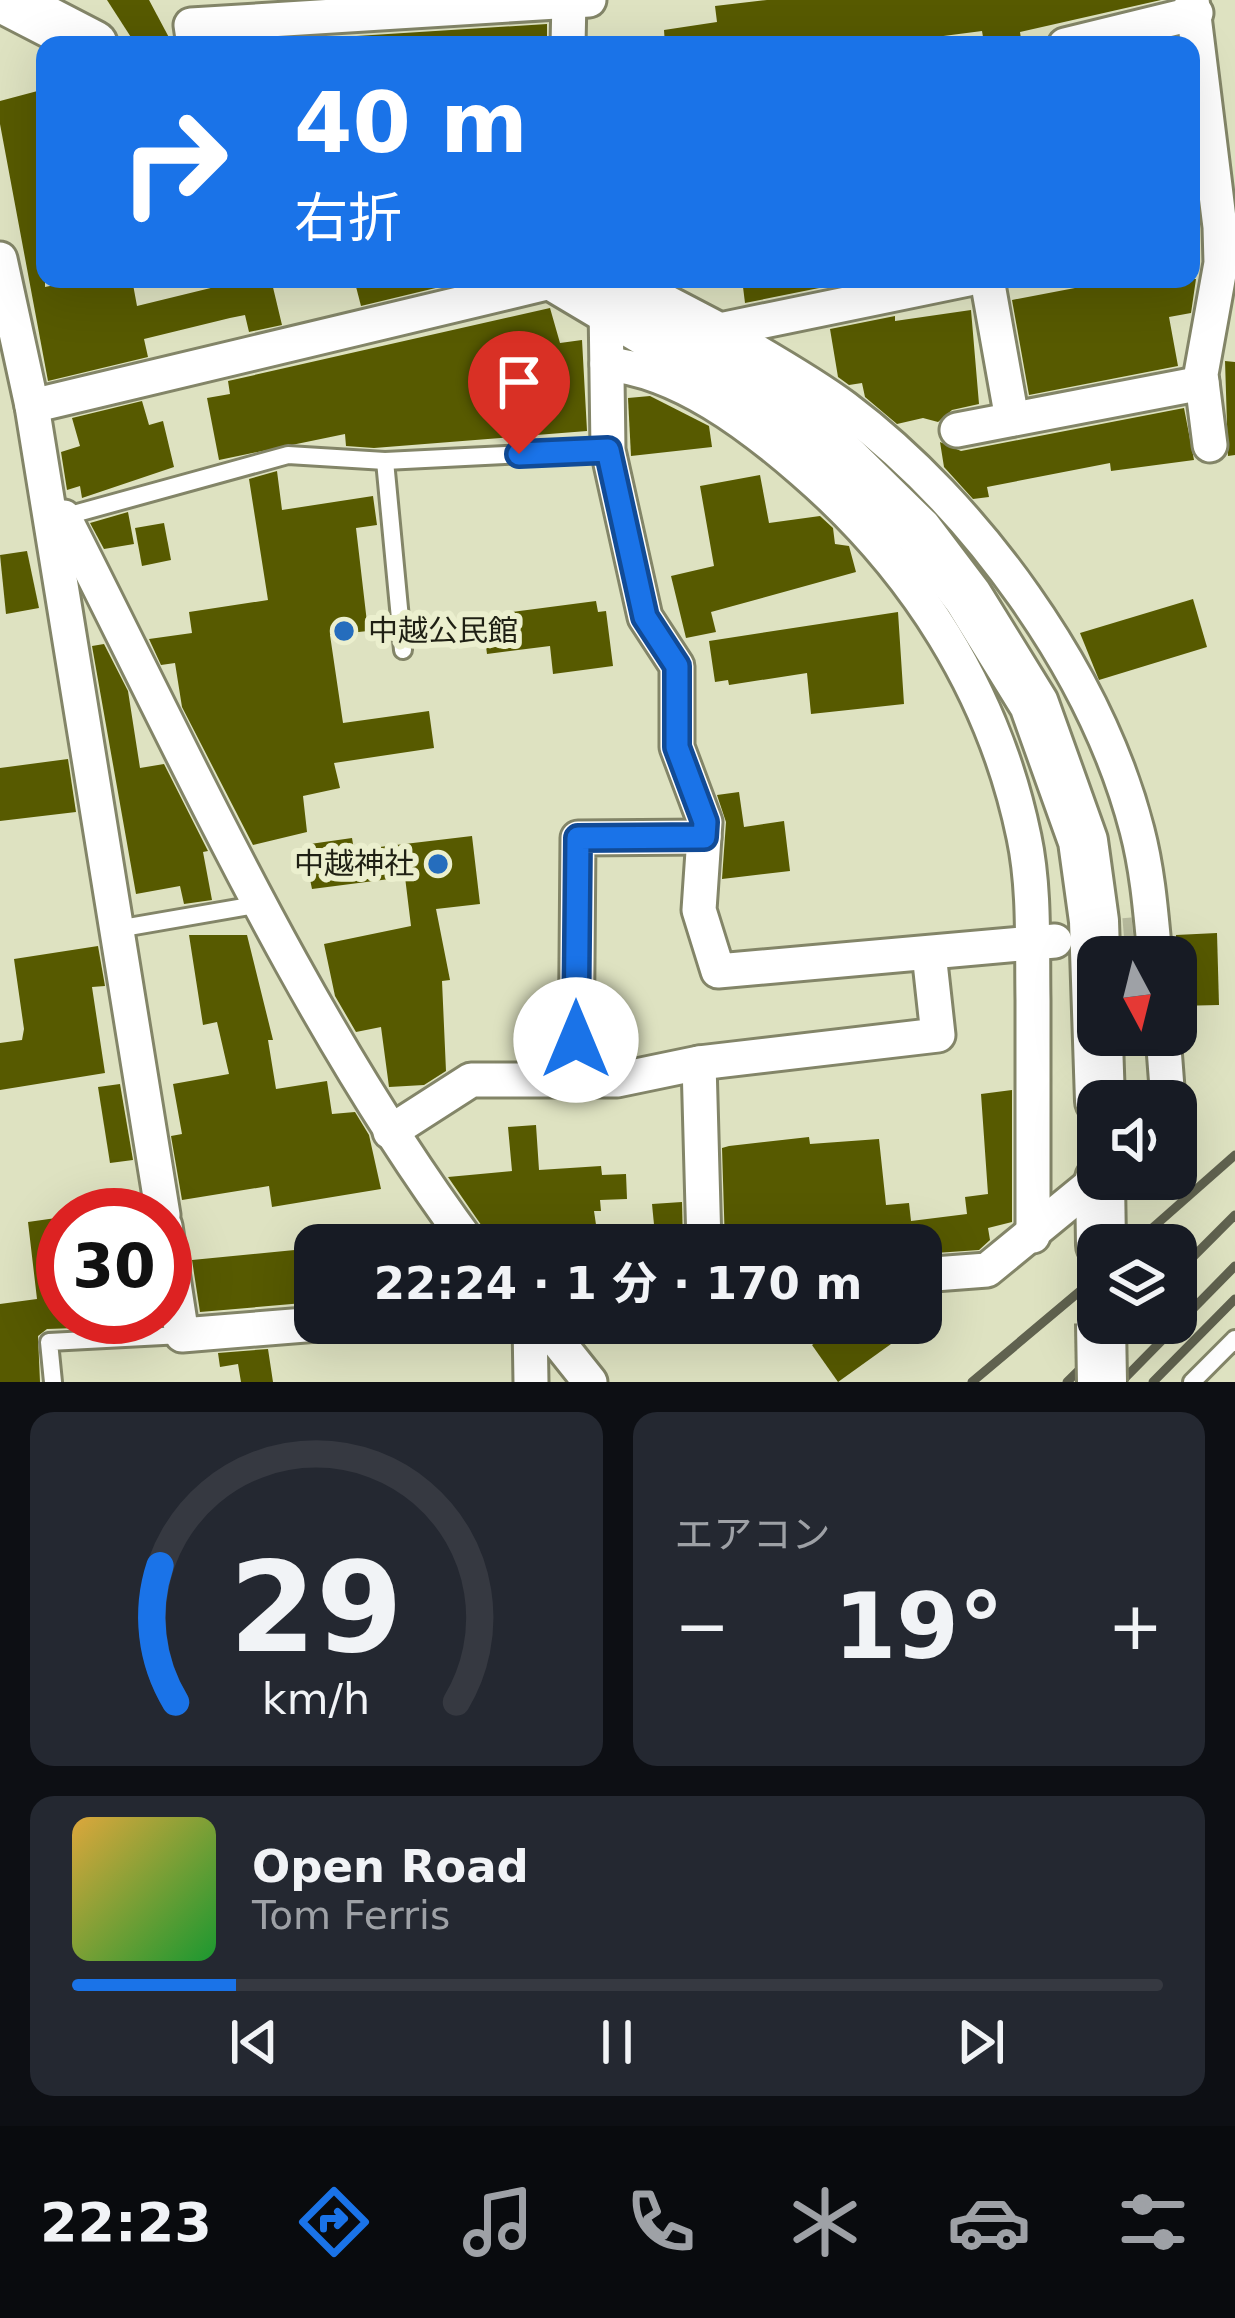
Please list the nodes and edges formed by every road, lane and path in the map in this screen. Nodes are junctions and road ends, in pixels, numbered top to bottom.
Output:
1 (6, 0) edge
2 (576, 1) edge
3 (1194, 6) edge
4 (192, 23) edge
5 (76, 36) edge
6 (570, 36) edge
7 (1095, 36) edge
8 (1196, 36) edge
9 (1200, 118) edge
10 (1206, 230) edge
11 (0, 260) edge
12 (561, 288) edge
13 (575, 288) edge
14 (579, 288) edge
15 (640, 288) edge
16 (924, 288) edge
17 (989, 288) edge
18 (6, 301) edge
19 (721, 330) junction
20 (607, 364) junction
21 (1202, 383) junction
22 (32, 406) junction
23 (1012, 419) junction
24 (957, 430) dead end
25 (1210, 445) dead end
26 (608, 450) junction
27 (386, 461) junction
28 (57, 518) junction
29 (403, 650) dead end
30 (704, 837) junction
31 (261, 904) junction
32 (117, 929) junction
33 (1146, 936) edge
34 (1044, 940) junction
35 (929, 953) junction
36 (699, 1063) junction
37 (1099, 1080) edge
38 (576, 1081) junction
39 (390, 1132) junction
40 (159, 1188) edge
41 (1077, 1198) edge
42 (455, 1224) edge
43 (703, 1224) edge
44 (1034, 1236) junction
45 (942, 1273) edge
46 (294, 1326) edge
47 (192, 1333) edge
48 (1235, 1339) edge
49 (50, 1344) edge
50 (530, 1344) edge
51 (560, 1344) edge
52 (1101, 1344) edge
53 (53, 1382) edge
54 (531, 1382) edge
55 (590, 1382) edge
56 (1102, 1382) edge
57 (1192, 1382) edge

1 - 5 street
2 - 4 street
2 - 6 street
3 - 7 street
3 - 8 street
9 - 10 street
10 - 21 street
11 - 18 street
12 - 22 street
13 - 20 street
14 - 37 street
15 - 19 street
16 - 19 street
17 - 23 street
18 - 22 street
19 - 33 street
20 - 26 street
20 - 34 street
21 - 23 street
21 - 25 street
22 - 28 street
23 - 24 street
26 - 27 lane
26 - 30 street
27 - 28 lane
27 - 29 lane
28 - 31 street
28 - 32 street
30 - 35 street
30 - 38 street
31 - 32 lane
31 - 39 street
32 - 40 street
34 - 35 street
34 - 44 street
35 - 36 street
36 - 38 street
36 - 43 street
38 - 39 street
39 - 42 street
41 - 44 street
44 - 45 street
46 - 47 street
48 - 57 lane
49 - 53 lane
50 - 54 street
51 - 55 street
52 - 56 street, bridge

